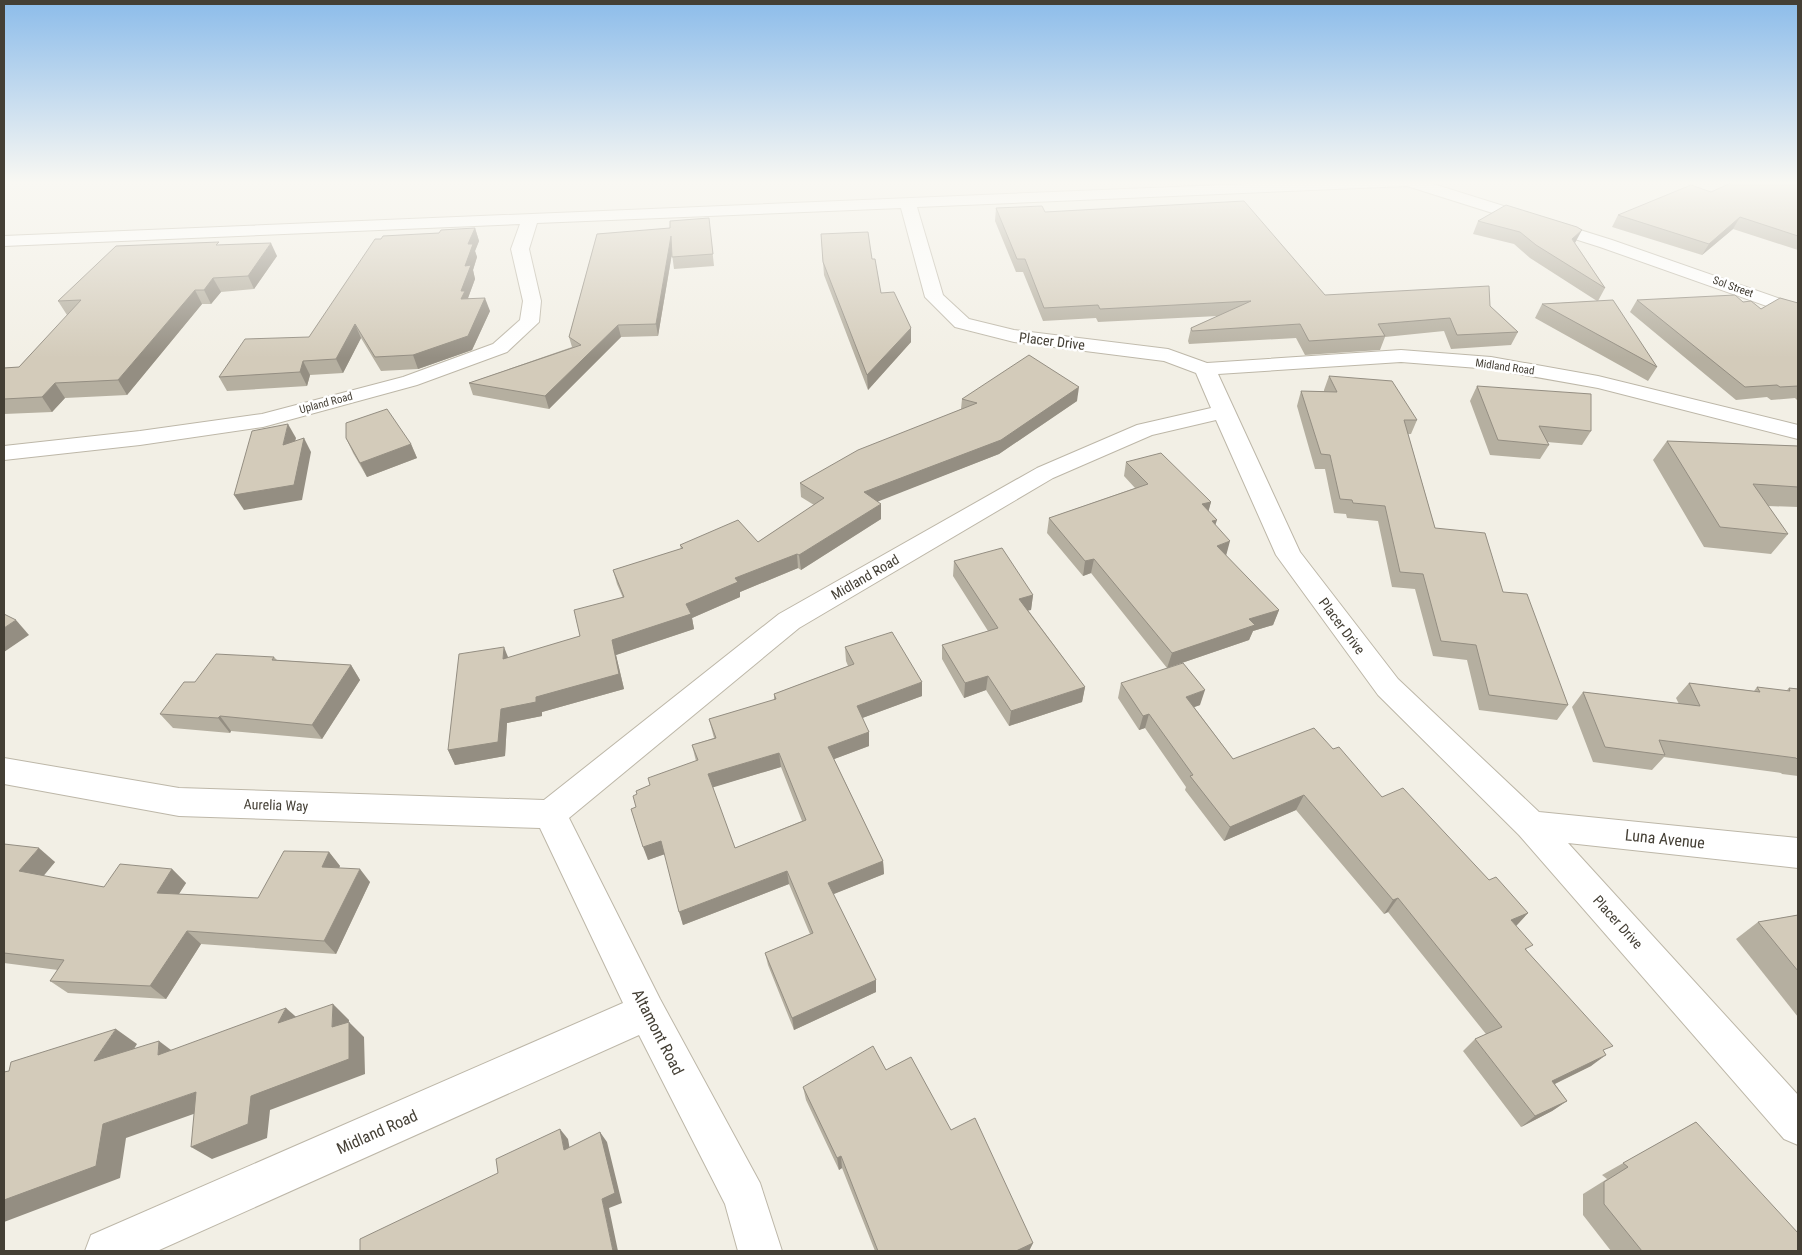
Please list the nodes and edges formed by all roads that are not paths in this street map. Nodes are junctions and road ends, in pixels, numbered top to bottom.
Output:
1 (523, 241) edge
2 (918, 241) edge
3 (1595, 241) edge
4 (1798, 311) edge
5 (1206, 368) junction
6 (1223, 412) junction
7 (1798, 432) edge
8 (4, 453) edge
9 (4, 771) edge
10 (550, 814) junction
11 (1531, 825) junction
12 (1798, 853) edge
13 (646, 1012) junction
14 (1798, 1125) edge
15 (107, 1251) edge
16 (760, 1251) edge

1 - 8 street, Upland Road
2 - 5 street, Placer Drive
3 - 4 street, Sol Street
5 - 6 street, Placer Drive
5 - 7 street, Midland Road
6 - 10 street, Midland Road
6 - 11 street, Placer Drive
9 - 10 street, Aurelia Way
10 - 13 street, Altamont Road
11 - 12 street, Luna Avenue
11 - 14 street, Placer Drive
13 - 15 street, Midland Road
13 - 16 street, Altamont Road

